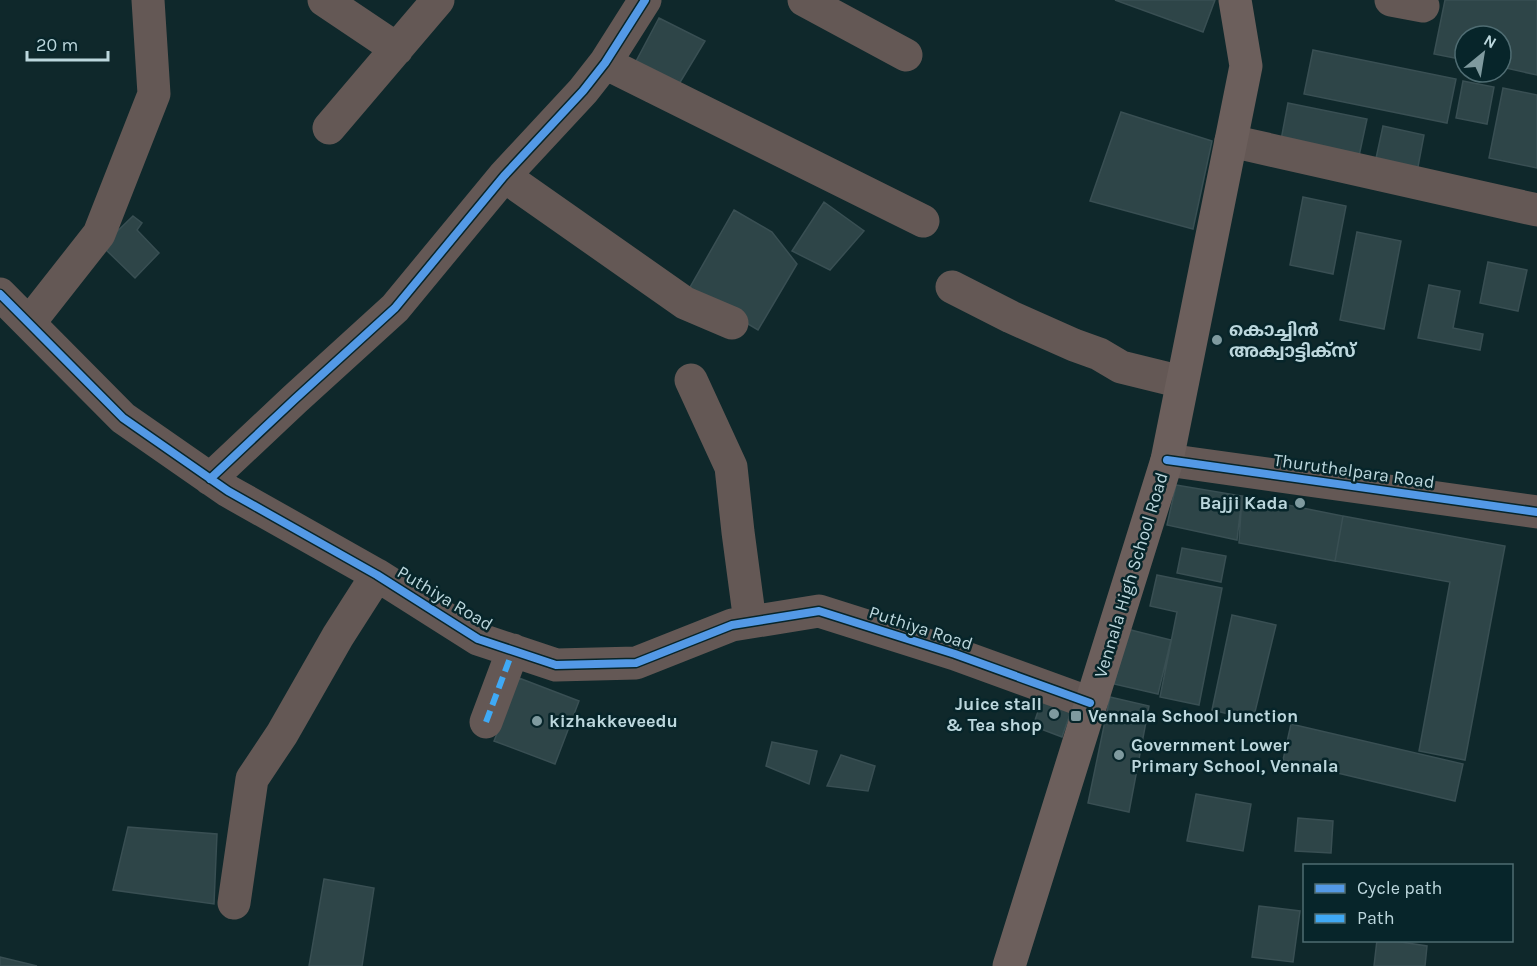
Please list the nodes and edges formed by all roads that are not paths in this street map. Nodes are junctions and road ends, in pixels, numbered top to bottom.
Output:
1 (148, 0) edge
2 (324, 0) edge
3 (438, 0) edge
4 (645, 0) edge
5 (804, 0) edge
6 (1234, 0) edge
7 (1391, 0) edge
8 (1423, 6) dead end
9 (397, 49) junction
10 (906, 56) dead end
11 (605, 63) junction
12 (329, 128) dead end
13 (1231, 141) junction
14 (504, 176) junction
15 (1537, 210) edge
16 (923, 221) dead end
17 (952, 287) dead end
18 (10, 309) edge
19 (732, 323) dead end
20 (691, 380) dead end
21 (1182, 382) junction
22 (1167, 460) junction
23 (210, 479) junction
24 (1537, 512) edge
25 (377, 575) junction
26 (750, 622) junction
27 (513, 650) junction
28 (1090, 703) junction
29 (486, 722) dead end
30 (234, 903) dead end
31 (1010, 966) edge

1 - 18 street
2 - 9 street
3 - 9 street
4 - 11 street
5 - 10 street
6 - 13 main road, Vennala High School Road
7 - 8 street
9 - 12 street
11 - 14 street
11 - 16 street
13 - 15 street
13 - 21 main road, Vennala High School Road
14 - 19 street
14 - 23 street
17 - 21 street
18 - 23 street, Puthiya Road
20 - 26 street
21 - 22 main road, Vennala High School Road
22 - 24 street, Thuruthelpara Road
22 - 28 main road, Vennala High School Road
23 - 25 street, Puthiya Road
25 - 27 street, Puthiya Road
25 - 30 street
26 - 27 street, Puthiya Road
26 - 28 street, Puthiya Road
27 - 29 street
28 - 31 main road, Vennala High School Road

